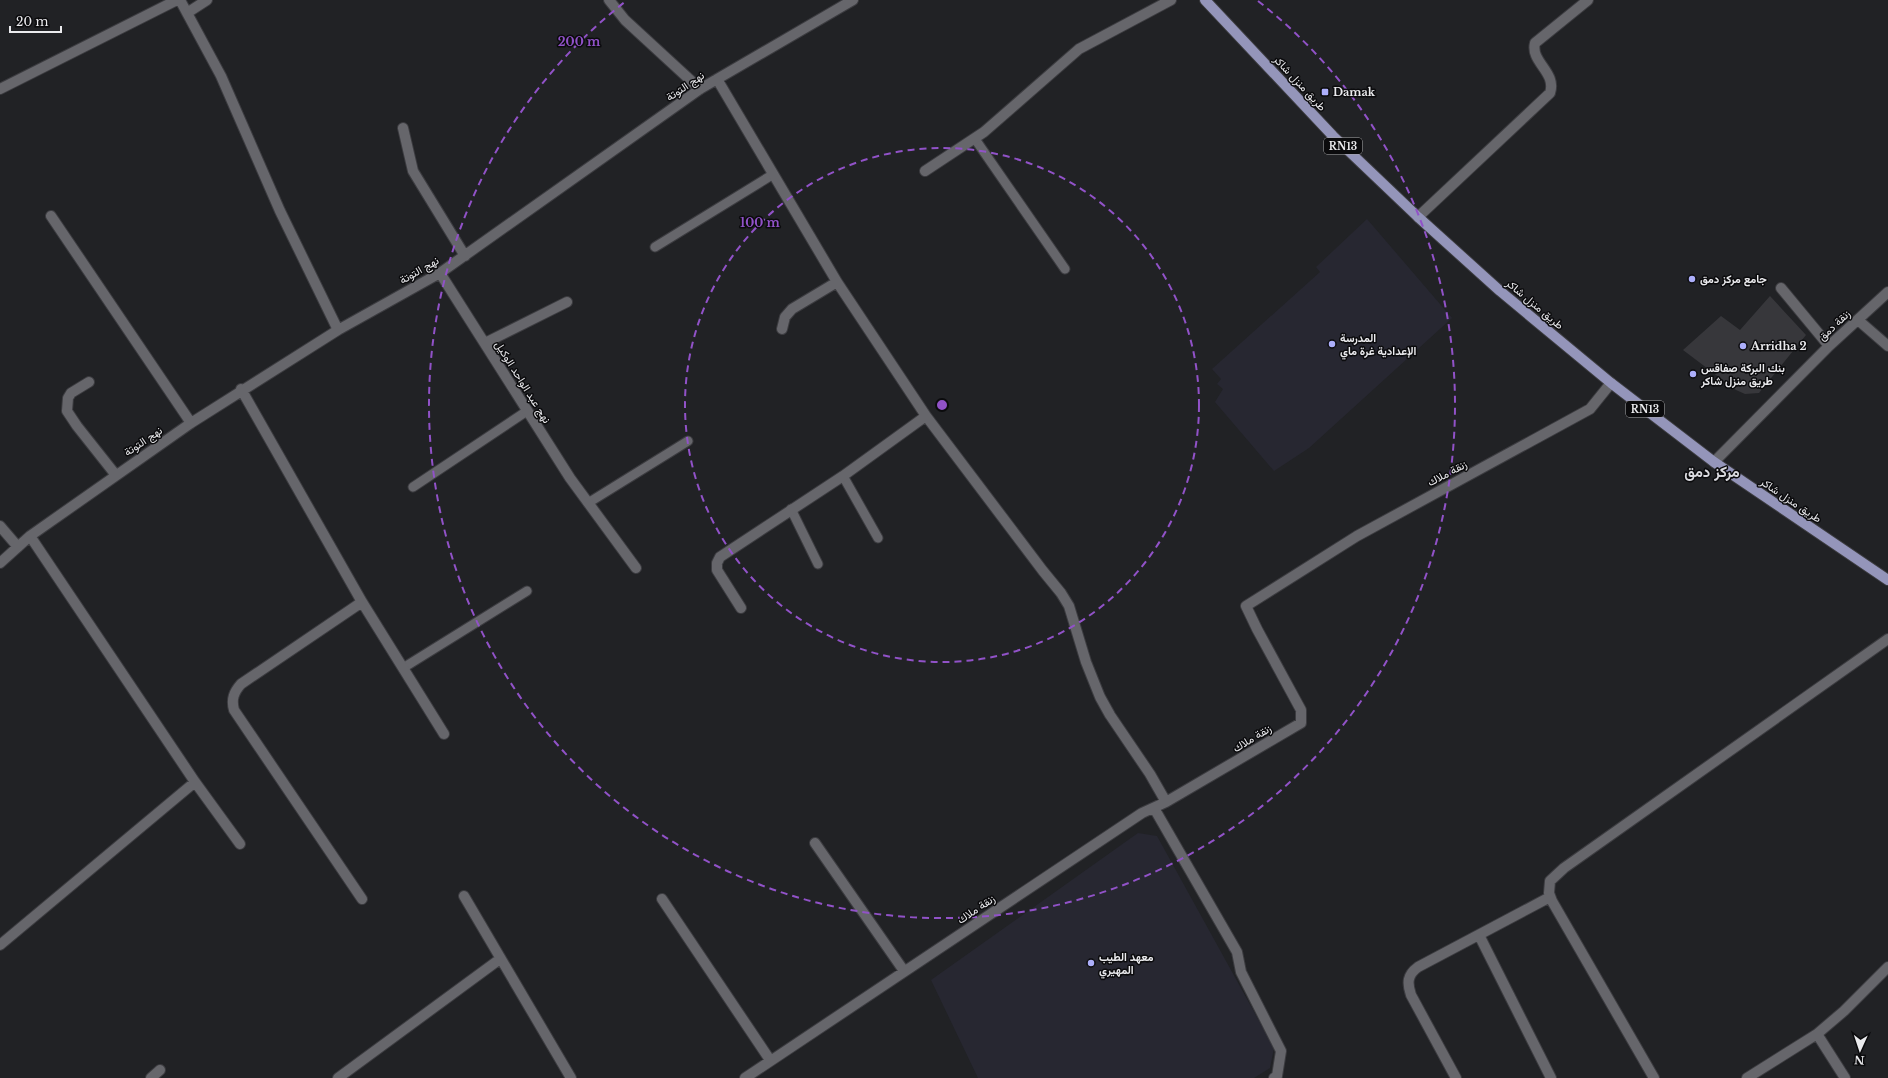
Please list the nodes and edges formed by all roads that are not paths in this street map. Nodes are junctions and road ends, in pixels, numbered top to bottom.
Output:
1 (177, 0) edge
2 (180, 0) edge
3 (208, 0) edge
4 (609, 0) edge
5 (853, 0) edge
6 (1171, 0) edge
7 (1205, 0) edge
8 (1588, 0) edge
9 (187, 13) junction
10 (717, 79) junction
11 (0, 89) edge
12 (700, 89) junction
13 (403, 128) dead end
14 (976, 139) junction
15 (925, 171) dead end
16 (772, 175) junction
17 (51, 216) dead end
18 (1418, 218) junction
19 (655, 247) dead end
20 (465, 256) junction
21 (1065, 268) dead end
22 (440, 273) junction
23 (837, 282) junction
24 (1781, 288) dead end
25 (1888, 292) edge
26 (567, 302) dead end
27 (1858, 320) junction
28 (782, 329) dead end
29 (338, 330) junction
30 (485, 343) junction
31 (1829, 346) junction
32 (1888, 346) edge
33 (89, 382) dead end
34 (1611, 383) junction
35 (241, 390) junction
36 (527, 411) junction
37 (926, 416) junction
38 (190, 423) junction
39 (688, 441) dead end
40 (1714, 462) junction
41 (115, 474) junction
42 (843, 476) junction
43 (414, 487) dead end
44 (588, 503) junction
45 (791, 509) junction
46 (0, 526) edge
47 (30, 536) junction
48 (878, 538) dead end
49 (18, 547) junction
50 (0, 563) edge
51 (818, 564) dead end
52 (636, 568) dead end
53 (1888, 580) edge
54 (527, 591) dead end
55 (362, 602) junction
56 (741, 608) dead end
57 (1888, 639) edge
58 (403, 668) junction
59 (444, 734) dead end
60 (195, 782) junction
61 (1166, 802) junction
62 (1154, 808) junction
63 (815, 843) dead end
64 (240, 844) dead end
65 (464, 896) dead end
66 (1550, 897) junction
67 (662, 898) dead end
68 (362, 899) dead end
69 (1479, 935) junction
70 (0, 945) edge
71 (500, 959) junction
72 (1888, 967) edge
73 (904, 971) junction
74 (1817, 1034) junction
75 (770, 1060) junction
76 (160, 1070) dead end
77 (151, 1078) edge
78 (338, 1078) edge
79 (570, 1078) edge
80 (745, 1078) edge
81 (1274, 1078) edge
82 (1456, 1078) edge
83 (1551, 1078) edge
84 (1654, 1078) edge
85 (1747, 1078) edge
86 (1845, 1078) edge

1 - 11 street
2 - 9 street
3 - 9 street
4 - 12 street
5 - 10 street, نهج التوتة
6 - 14 street
7 - 18 main road, طريق منزل شاكر / RN13
8 - 18 street
9 - 29 street
10 - 12 street, نهج التوتة
10 - 16 street
12 - 20 street, نهج التوتة
13 - 20 street
14 - 15 street
14 - 21 lane
16 - 19 lane
16 - 23 street
17 - 38 street
18 - 34 main road, طريق منزل شاكر / RN13
20 - 22 street, نهج التوتة
22 - 29 street, نهج التوتة
22 - 30 street, نهج عبد الواحد الوكيل
23 - 28 street
23 - 37 street
24 - 31 street
25 - 27 street, زنقة دمق
26 - 30 street
27 - 31 street, زنقة دمق
27 - 32 street
29 - 35 street, نهج التوتة
30 - 36 street, نهج عبد الواحد الوكيل
31 - 40 street, زنقة دمق
33 - 41 street
34 - 40 main road, طريق منزل شاكر / RN13
34 - 61 street, زنقة ملاك
35 - 38 street, نهج التوتة
35 - 55 street
36 - 43 lane
36 - 44 street, نهج عبد الواحد الوكيل
37 - 42 street
37 - 61 street
38 - 41 street, نهج التوتة
39 - 44 lane
40 - 53 main road, طريق منزل شاكر / RN13
41 - 47 street, نهج التوتة
42 - 45 street
42 - 48 lane
44 - 52 street, نهج عبد الواحد الوكيل
45 - 51 lane
45 - 56 street
46 - 49 street
47 - 49 street, نهج التوتة
47 - 60 street
49 - 50 street, نهج التوتة
54 - 58 lane
55 - 58 street
55 - 68 street
57 - 66 street
58 - 59 street
60 - 64 street
60 - 70 street
61 - 62 street, زنقة ملاك
62 - 73 street, زنقة ملاك
62 - 81 street
63 - 73 street
65 - 71 street
66 - 69 street
66 - 84 street
67 - 75 street
69 - 82 street
69 - 83 street
71 - 78 street
71 - 79 street
72 - 74 street
73 - 75 street, زنقة ملاك
74 - 85 street
74 - 86 street
75 - 80 street, زنقة ملاك
76 - 77 street

